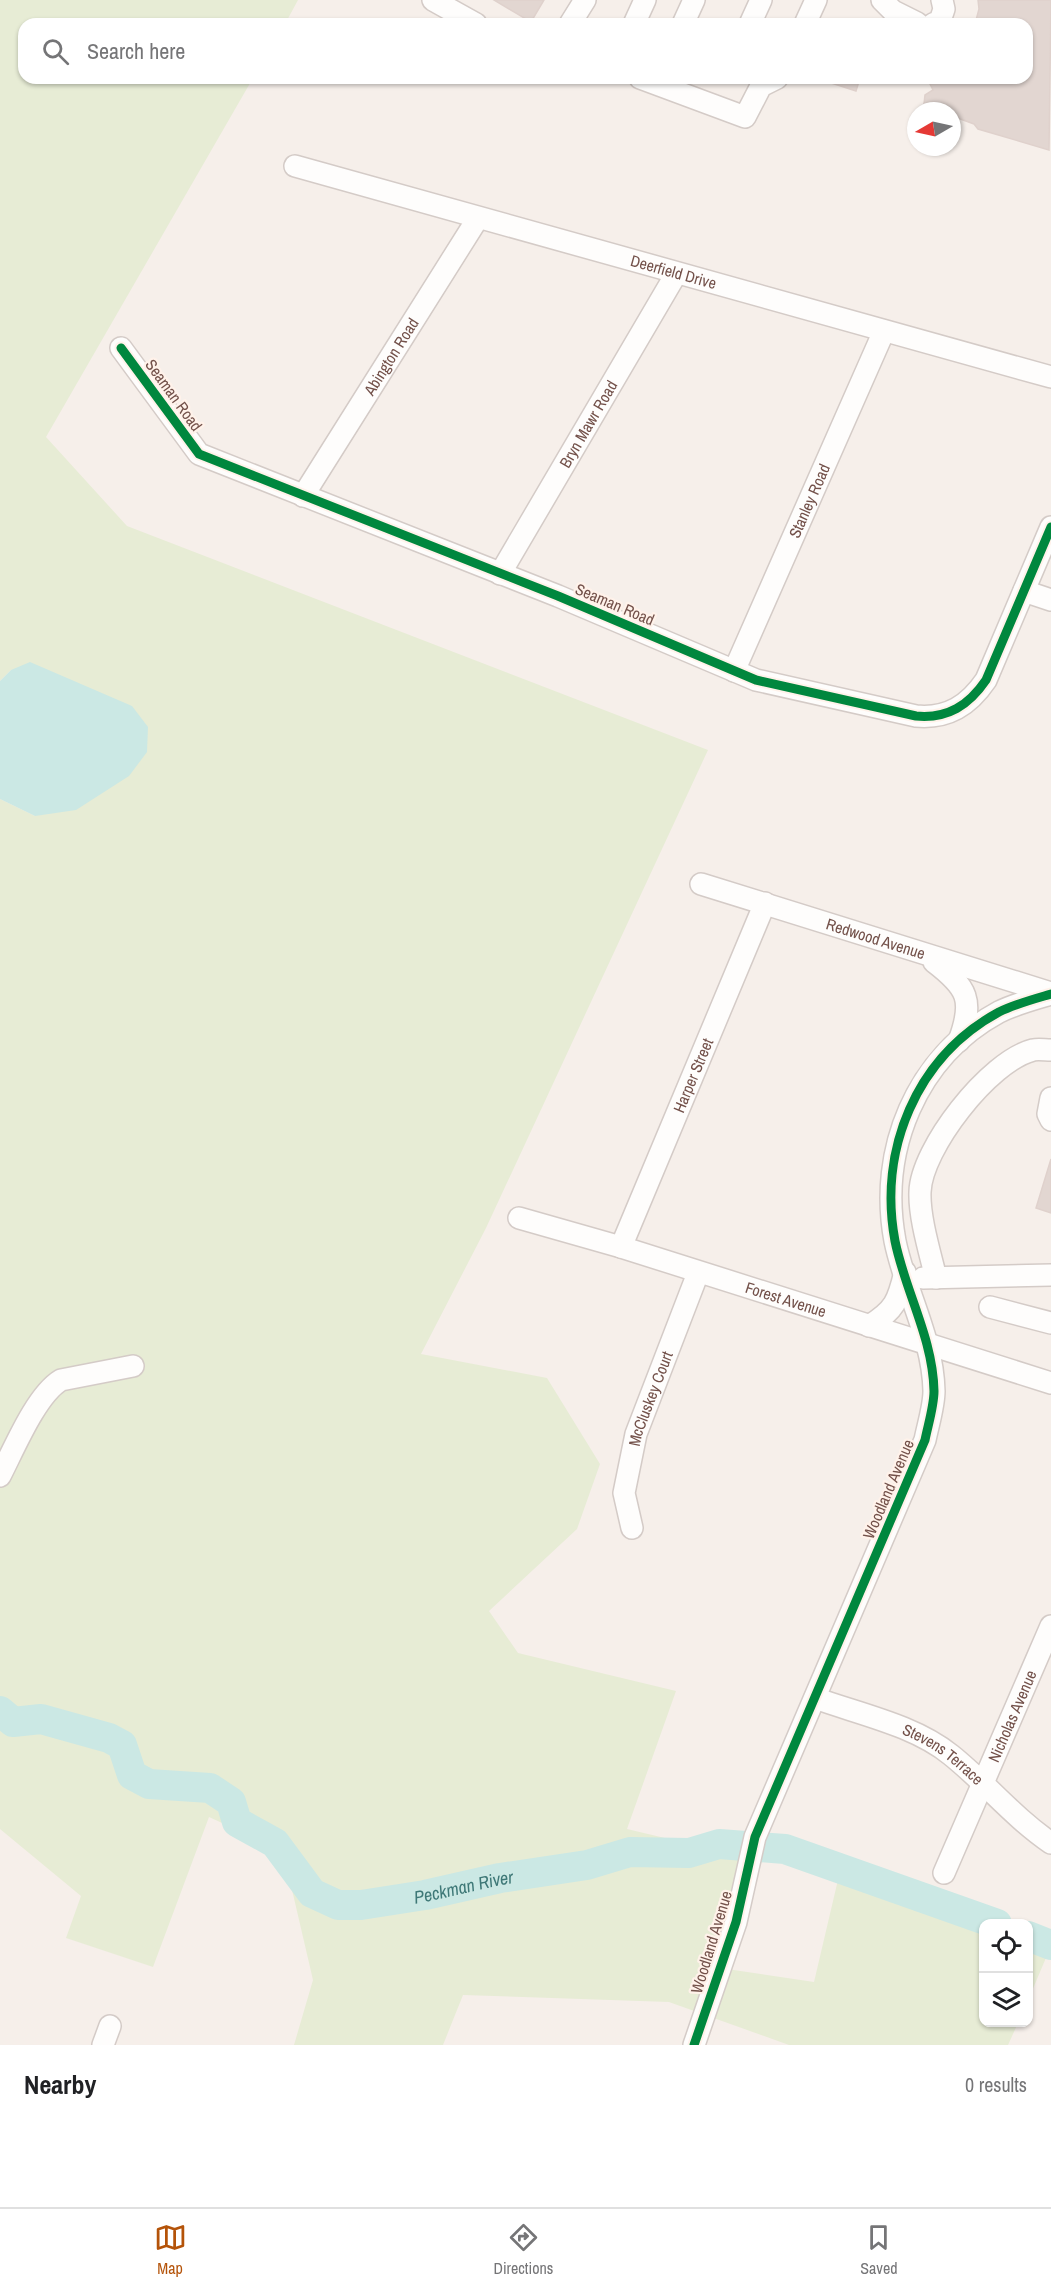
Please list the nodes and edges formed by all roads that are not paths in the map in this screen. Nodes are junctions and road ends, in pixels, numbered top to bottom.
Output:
1 (433, 0) edge
2 (585, 0) edge
3 (645, 0) edge
4 (694, 0) edge
5 (761, 0) edge
6 (816, 0) edge
7 (882, 0) edge
8 (911, 0) edge
9 (942, 0) edge
10 (465, 18) edge
11 (574, 18) edge
12 (637, 18) edge
13 (686, 18) edge
14 (753, 18) edge
15 (808, 18) edge
16 (909, 18) edge
17 (915, 18) edge
18 (941, 18) edge
19 (661, 84) edge
20 (760, 84) edge
21 (295, 166) dead end
22 (478, 218) junction
23 (676, 274) junction
24 (884, 331) junction
25 (121, 348) dead end
26 (1051, 377) edge
27 (303, 496) junction
28 (1051, 527) edge
29 (500, 574) junction
30 (1024, 591) junction
31 (1051, 600) edge
32 (734, 670) junction
33 (701, 884) dead end
34 (765, 903) junction
35 (927, 956) junction
36 (1051, 993) edge
37 (959, 1042) junction
38 (1051, 1050) edge
39 (1051, 1098) edge
40 (1051, 1120) edge
41 (519, 1218) dead end
42 (621, 1247) junction
43 (698, 1273) junction
44 (906, 1275) junction
45 (1051, 1275) edge
46 (936, 1278) junction
47 (990, 1307) dead end
48 (1051, 1323) edge
49 (869, 1326) junction
50 (927, 1343) junction
51 (133, 1366) dead end
52 (1051, 1383) edge
53 (0, 1476) edge
54 (632, 1528) dead end
55 (1051, 1626) edge
56 (815, 1698) junction
57 (982, 1784) junction
58 (1051, 1843) edge
59 (944, 1873) dead end
60 (694, 2045) edge

1 - 10 street
2 - 11 street
3 - 12 street
4 - 13 street
5 - 14 street
6 - 15 street
7 - 16 street
8 - 17 street
9 - 18 street
19 - 20 street
21 - 22 street, Deerfield Drive
22 - 23 street, Deerfield Drive
22 - 27 street, Abington Road
23 - 24 street, Deerfield Drive
23 - 29 street, Bryn Mawr Road
24 - 26 street, Deerfield Drive
24 - 32 street, Stanley Road
25 - 27 street, Seaman Road
27 - 29 street, Seaman Road
28 - 30 street, Seaman Road
29 - 32 street, Seaman Road
30 - 31 street
30 - 32 street, Seaman Road
33 - 34 street, Redwood Avenue
34 - 35 street, Redwood Avenue
34 - 42 street, Harper Street
35 - 36 street, Redwood Avenue
35 - 37 street
36 - 37 street, Woodland Avenue
37 - 44 street, Woodland Avenue
38 - 46 street
39 - 40 street
41 - 42 street, Forest Avenue
42 - 43 street, Forest Avenue
43 - 49 street, Forest Avenue
43 - 54 street, McCluskey Court
44 - 46 street
44 - 49 street
44 - 50 street, Woodland Avenue
45 - 46 street
47 - 48 street
49 - 50 street, Forest Avenue
50 - 52 street, Forest Avenue
50 - 56 street, Woodland Avenue
51 - 53 street
55 - 57 street, Nicholas Avenue
56 - 57 street, Stevens Terrace
56 - 60 street, Woodland Avenue
57 - 58 street, Stevens Terrace
57 - 59 street, Nicholas Avenue

